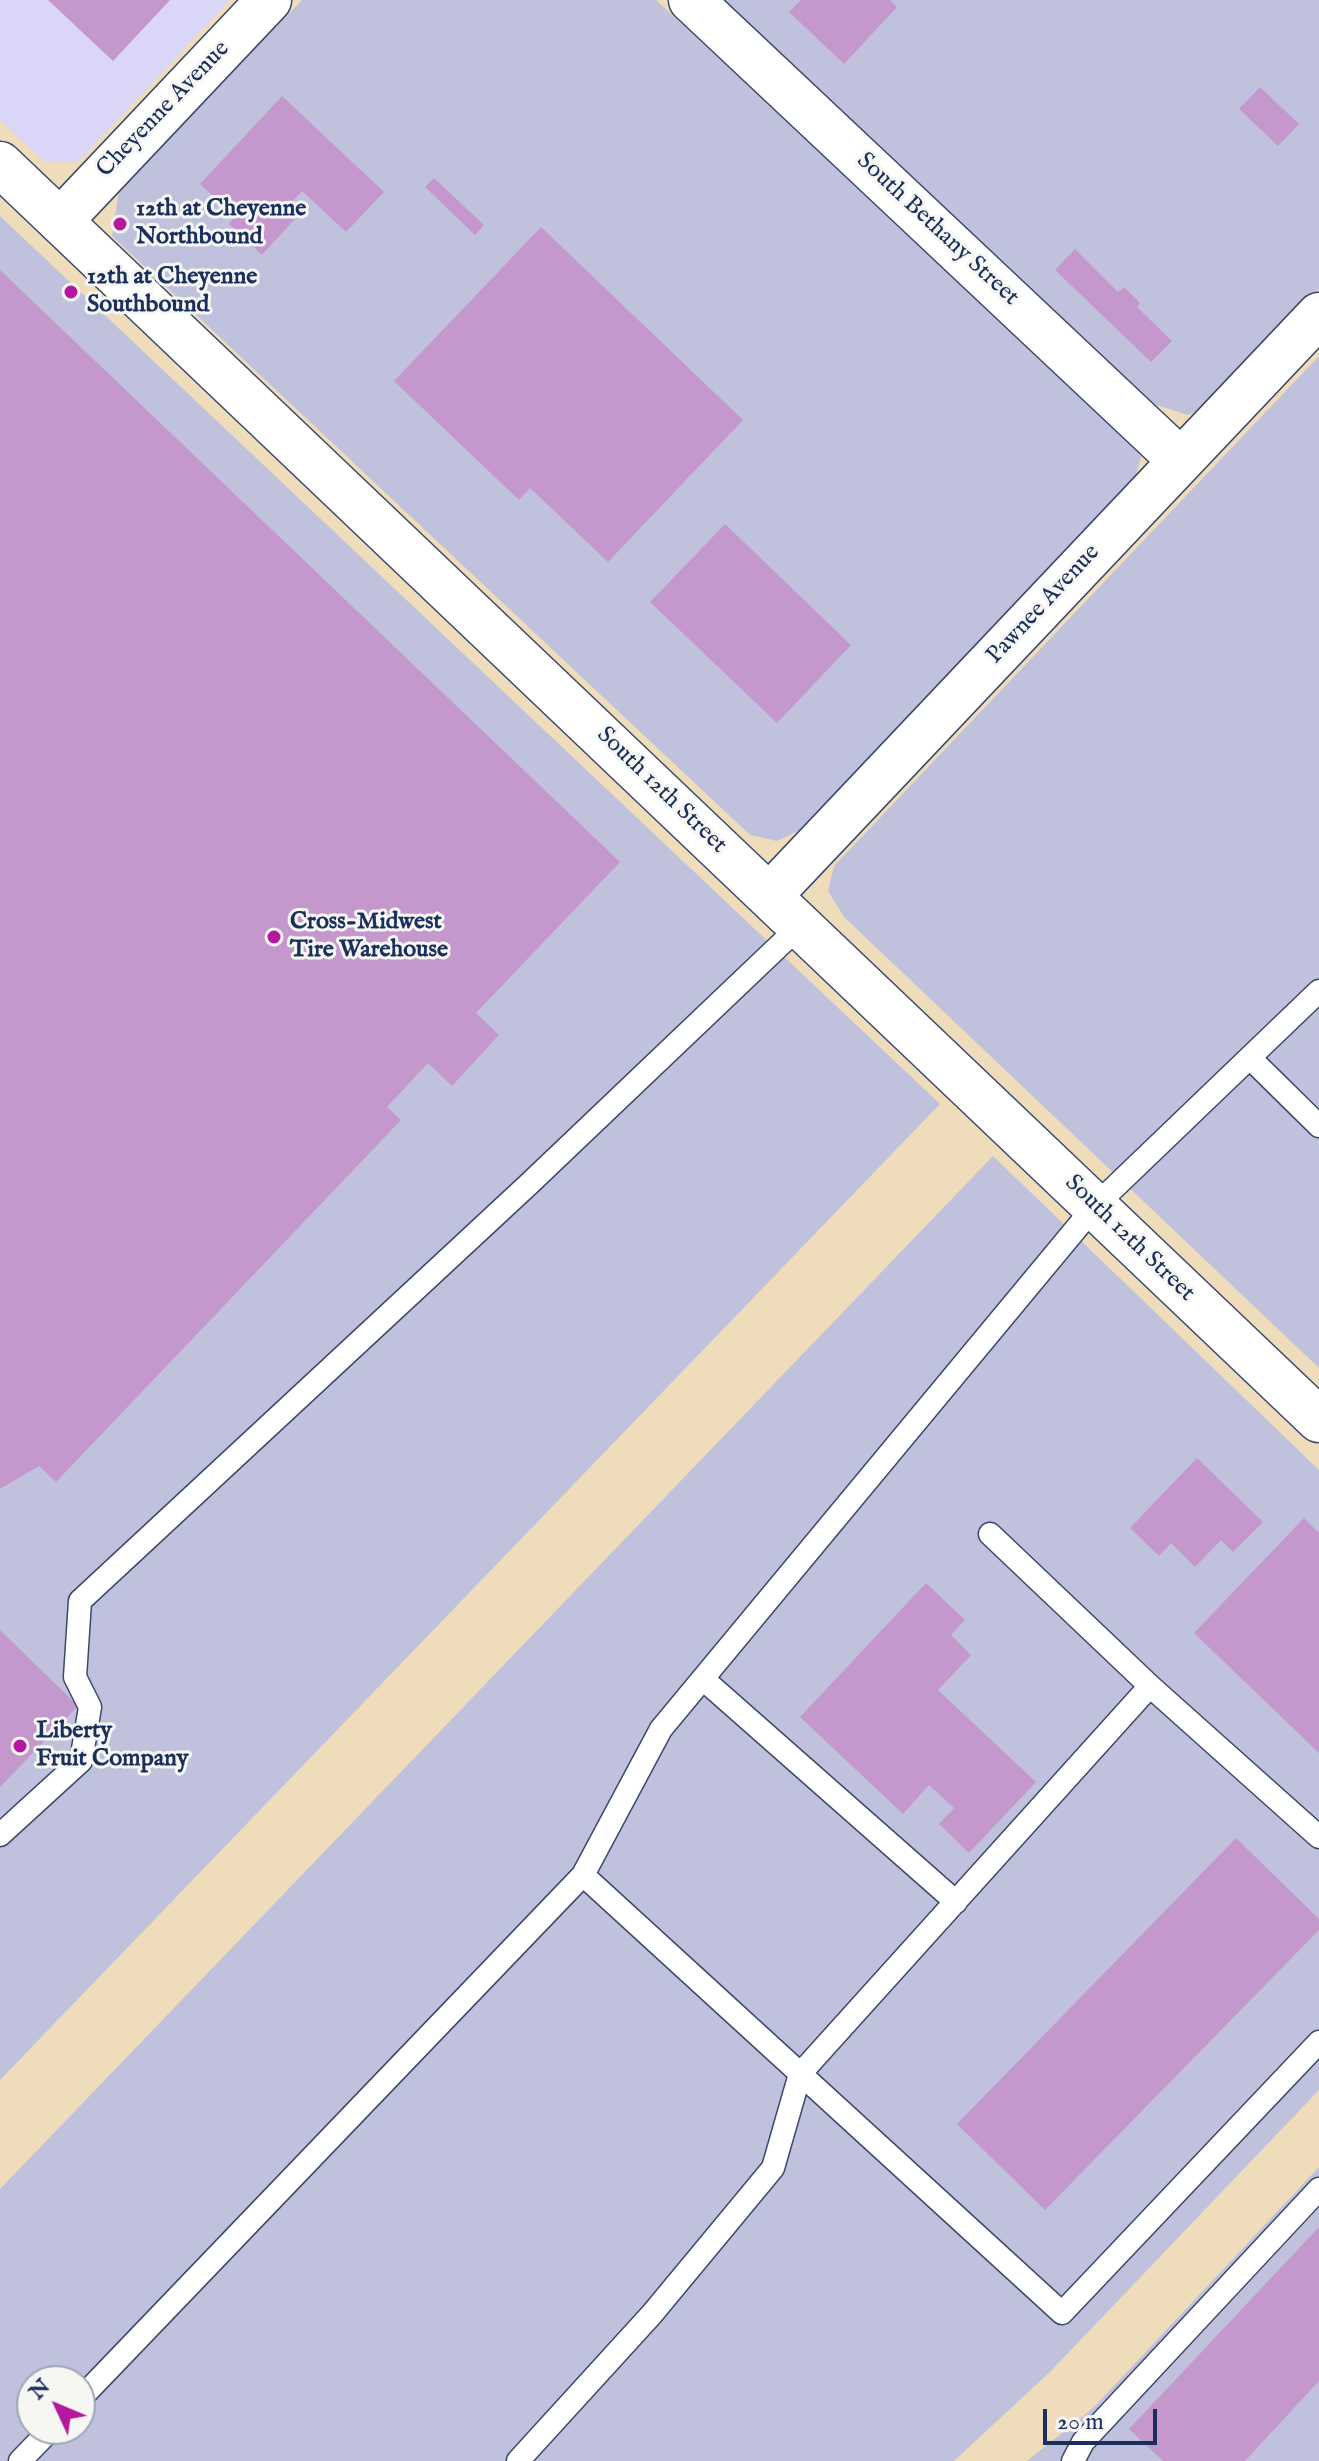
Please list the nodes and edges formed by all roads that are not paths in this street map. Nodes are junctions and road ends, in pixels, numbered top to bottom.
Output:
1 (269, 0) edge
2 (691, 0) edge
3 (0, 164) edge
4 (60, 221) junction
5 (1319, 315) edge
6 (1181, 461) junction
7 (770, 895) junction
8 (801, 925) junction
9 (1319, 991) edge
10 (1250, 1058) junction
11 (1319, 1126) edge
12 (1095, 1206) junction
13 (1319, 1420) edge
14 (990, 1534) dead end
15 (703, 1679) junction
16 (1150, 1686) junction
17 (0, 1835) edge
18 (1319, 1837) edge
19 (583, 1875) junction
20 (956, 1902) junction
21 (1319, 2042) edge
22 (800, 2074) junction
23 (1319, 2189) edge
24 (96, 2382) edge
25 (36, 2445) edge
26 (20, 2461) edge
27 (518, 2461) edge
28 (1073, 2461) edge

1 - 4 street, Cheyenne Avenue
2 - 6 street, South Bethany Street
3 - 4 street, South 12th Street
4 - 7 street, South 12th Street
5 - 6 street, Pawnee Avenue
6 - 7 street, Pawnee Avenue
7 - 8 street, South 12th Street
8 - 12 street, South 12th Street
8 - 17 lane
9 - 10 lane
10 - 11 lane
10 - 12 lane
12 - 13 street, South 12th Street
12 - 15 lane
14 - 16 lane
15 - 19 lane
15 - 20 lane
16 - 18 lane
16 - 20 lane
19 - 22 lane
19 - 24 lane
20 - 22 lane
21 - 22 lane
22 - 27 lane
23 - 28 lane
25 - 26 lane

